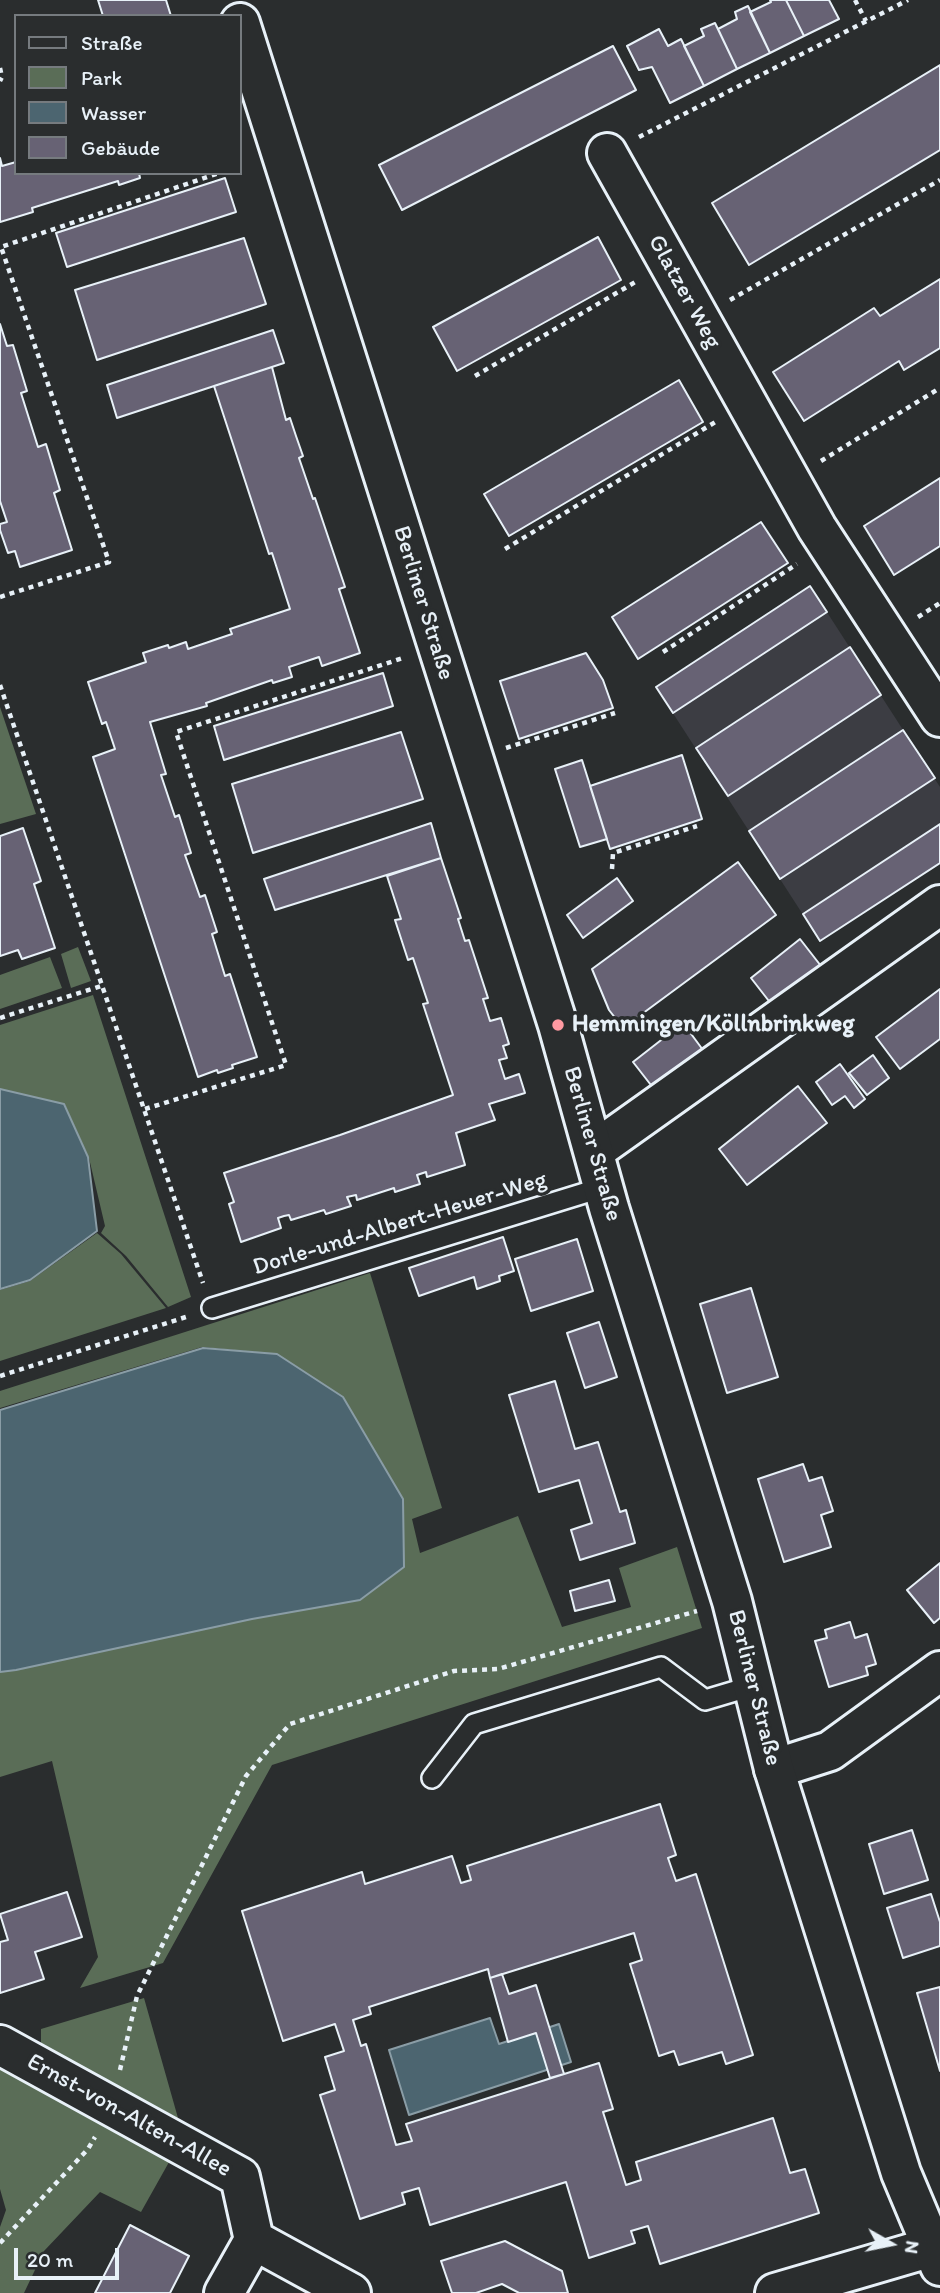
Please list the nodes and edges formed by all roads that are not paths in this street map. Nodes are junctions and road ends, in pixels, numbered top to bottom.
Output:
1 (242, 29) edge
2 (607, 153) road end
3 (940, 718) edge
4 (940, 905) edge
5 (599, 1169) junction
6 (212, 1308) road end
7 (940, 1671) edge
8 (752, 1686) junction
9 (774, 1769) junction
10 (432, 1778) dead end
11 (0, 2045) edge
12 (254, 2240) junction
13 (936, 2257) edge
14 (225, 2293) edge
15 (351, 2293) edge
16 (775, 2293) edge

1 - 5 street, Berliner Straße
2 - 3 street, Glatzer Weg
4 - 5 street
5 - 6 lane, Dorle-und-Albert-Heuer-Weg
5 - 8 street, Berliner Straße
7 - 9 street
8 - 9 street, Berliner Straße
8 - 10 lane
9 - 13 street, Berliner Straße
11 - 12 street, Ernst-von-Alten-Allee
12 - 14 street
12 - 15 street
13 - 16 street

